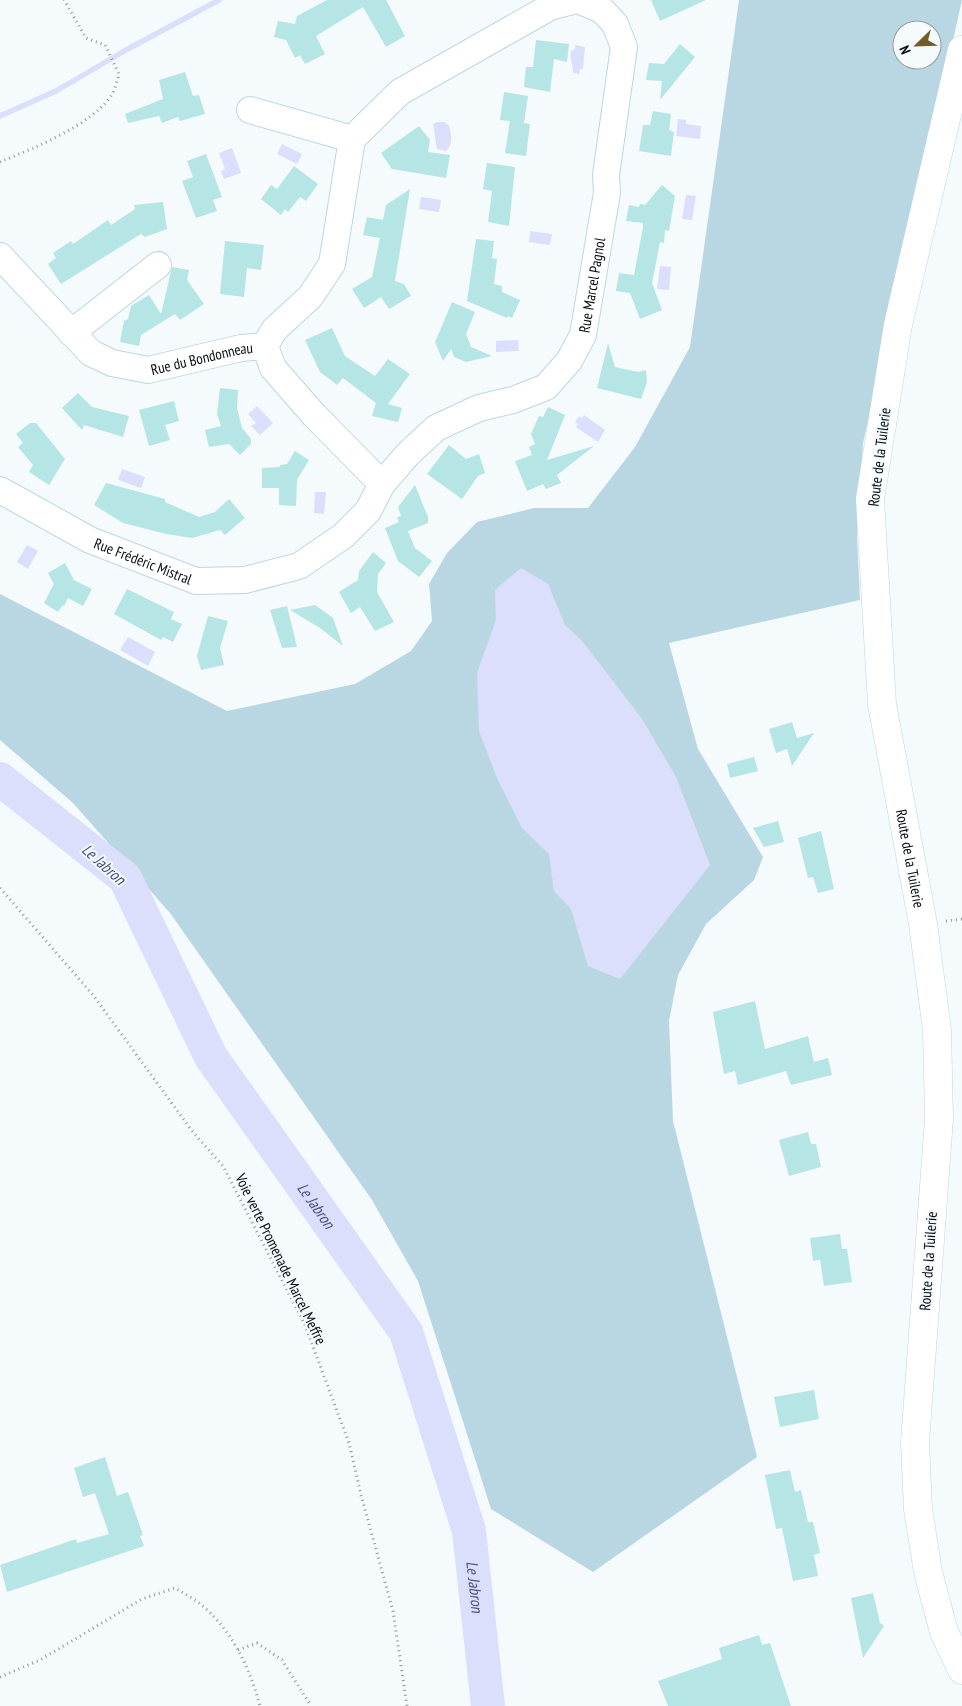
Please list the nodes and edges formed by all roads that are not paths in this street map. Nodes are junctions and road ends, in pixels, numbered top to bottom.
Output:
1 (577, 0) edge
2 (962, 50) edge
3 (250, 110) dead end
4 (352, 139) junction
5 (0, 256) edge
6 (158, 265) dead end
7 (71, 333) junction
8 (265, 346) junction
9 (382, 484) junction
10 (0, 490) edge
11 (962, 1670) edge

1 - 4 street, Rue Marcel Pagnol
1 - 9 street, Rue Marcel Pagnol
2 - 11 main road, Route de la Tuilerie
3 - 4 street
4 - 8 street
5 - 7 street, Rue du Bondonneau
6 - 7 street
7 - 8 street, Rue du Bondonneau
8 - 9 street, Rue du Bondonneau
9 - 10 street, Rue Frédéric Mistral

